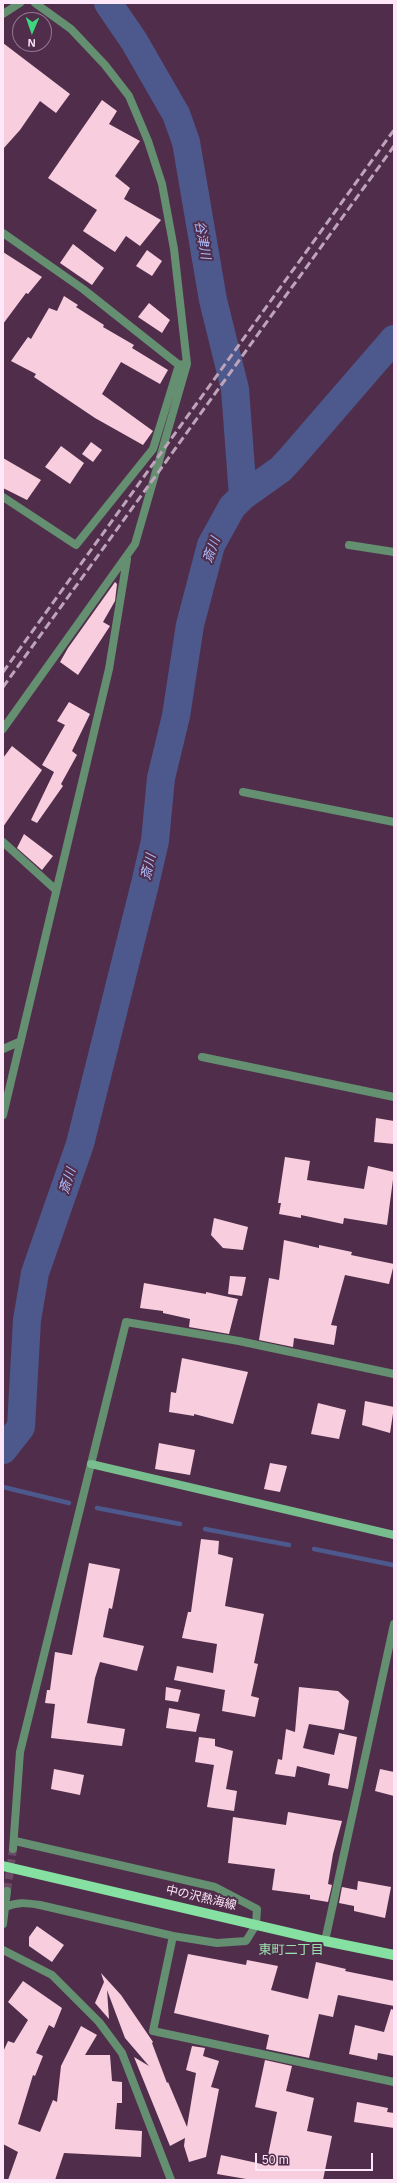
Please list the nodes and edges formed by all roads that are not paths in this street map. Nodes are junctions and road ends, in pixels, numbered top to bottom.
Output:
1 (20, 3) edge
2 (35, 3) edge
3 (3, 14) edge
4 (3, 233) edge
5 (183, 364) junction
6 (3, 497) edge
7 (349, 545) dead end
8 (394, 552) edge
9 (127, 557) junction
10 (3, 729) edge
11 (243, 792) dead end
12 (394, 822) edge
13 (3, 842) edge
14 (56, 890) junction
15 (19, 1042) junction
16 (3, 1048) edge
17 (202, 1058) dead end
18 (394, 1097) edge
19 (3, 1113) edge
20 (394, 1374) edge
21 (91, 1464) junction
22 (394, 1535) edge
23 (394, 1624) edge
24 (3, 1866) edge
25 (6, 1892) dead end
26 (4, 1908) junction
27 (3, 1924) edge
28 (256, 1925) junction
29 (173, 1936) junction
30 (325, 1941) junction
31 (3, 1950) edge
32 (394, 1955) edge
33 (394, 2082) edge
34 (171, 2180) edge

1 - 3 street
2 - 5 street
4 - 5 street
5 - 6 street
5 - 9 street
7 - 8 street
9 - 10 street
9 - 14 street
11 - 12 street
13 - 14 street
14 - 15 street
15 - 16 street
15 - 19 street
17 - 18 street
20 - 21 street
21 - 22 street
21 - 28 street
23 - 30 street
24 - 28 main road, 中の沢熱海線
25 - 26 street
26 - 27 street
26 - 29 street
28 - 29 street
28 - 30 main road, 中の沢熱海線
29 - 33 street
30 - 32 main road, 中の沢熱海線
31 - 34 street

